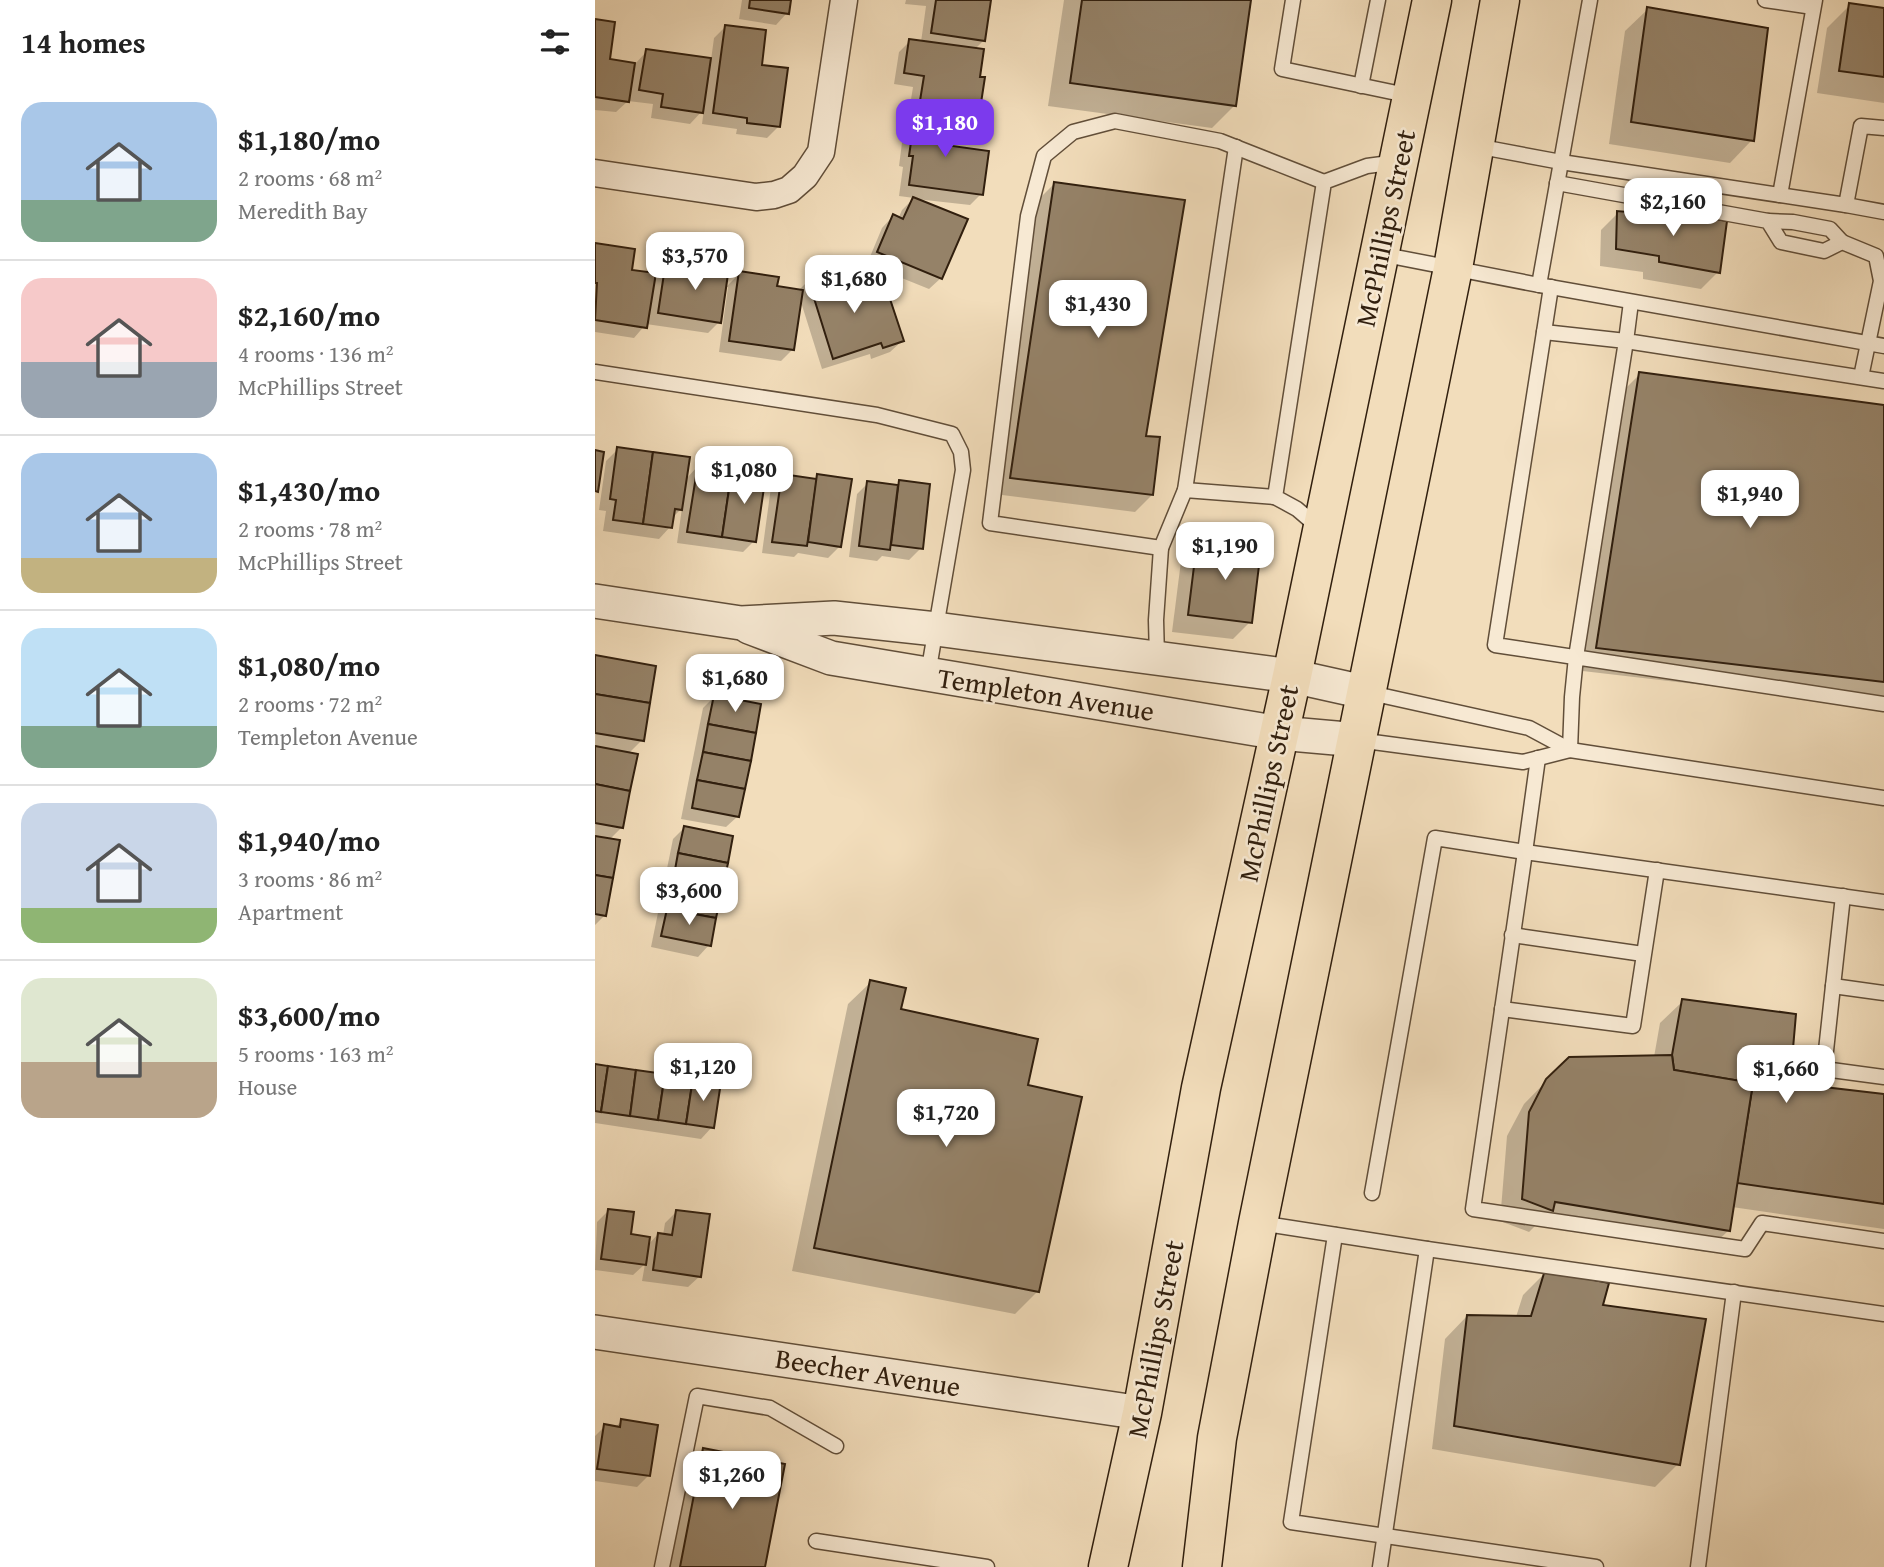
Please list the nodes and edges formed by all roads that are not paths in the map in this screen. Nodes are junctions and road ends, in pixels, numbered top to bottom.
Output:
1 (844, 0) edge
2 (1293, 0) edge
3 (1378, 0) edge
4 (1432, 0) edge
5 (1500, 0) edge
6 (1590, 0) edge
7 (1765, 0) edge
8 (1814, 3) edge
9 (1361, 86) junction
10 (1412, 96) junction
11 (1884, 128) edge
12 (1474, 146) junction
13 (1236, 147) junction
14 (1399, 162) junction
15 (1561, 162) junction
16 (595, 173) edge
17 (1324, 182) junction
18 (1557, 183) junction
19 (1780, 195) junction
20 (1846, 205) junction
21 (1884, 212) edge
22 (1768, 221) junction
23 (1842, 242) junction
24 (1380, 254) junction
25 (1453, 268) junction
26 (1545, 286) junction
27 (1631, 302) junction
28 (1544, 332) junction
29 (1626, 341) junction
30 (1867, 343) junction
31 (1884, 346) edge
32 (595, 372) edge
33 (1861, 377) junction
34 (1884, 381) edge
35 (1185, 490) junction
36 (1275, 497) junction
37 (1322, 531) junction
38 (1161, 548) junction
39 (595, 601) edge
40 (741, 623) junction
41 (936, 629) junction
42 (1576, 657) junction
43 (1157, 659) junction
44 (928, 675) junction
45 (1292, 676) junction
46 (1364, 692) junction
47 (1884, 704) edge
48 (1279, 733) junction
49 (1358, 740) junction
50 (1570, 750) junction
51 (1538, 758) junction
52 (1884, 798) edge
53 (1525, 852) junction
54 (1657, 870) junction
55 (1843, 896) junction
56 (1884, 902) edge
57 (1512, 935) junction
58 (1643, 954) junction
59 (1833, 986) junction
60 (1884, 993) edge
61 (1502, 1009) junction
62 (1884, 1077) edge
63 (1371, 1193) dead end
64 (1258, 1223) junction
65 (1335, 1235) junction
66 (1884, 1241) edge
67 (1427, 1249) junction
68 (1734, 1292) junction
69 (1884, 1314) edge
70 (595, 1332) edge
71 (1142, 1413) junction
72 (836, 1446) dead end
73 (1385, 1537) junction
74 (816, 1541) dead end
75 (662, 1567) edge
76 (987, 1567) edge
77 (1108, 1567) edge
78 (1202, 1567) edge
79 (1380, 1567) edge
80 (1596, 1567) edge
81 (1698, 1567) edge

1 - 16 street
2 - 9 lane
3 - 9 lane
4 - 10 main road, McPhillips Street
5 - 12 main road
6 - 15 lane
7 - 8 lane
8 - 19 lane
9 - 10 lane
10 - 14 main road, McPhillips Street
11 - 20 lane
12 - 15 lane
12 - 25 main road
13 - 17 lane
13 - 35 lane
13 - 38 lane
14 - 17 lane
14 - 24 main road, McPhillips Street
15 - 18 lane
15 - 19 lane
17 - 36 lane
18 - 22 lane
18 - 26 lane
19 - 20 lane
20 - 21 lane
22 - 23 lane
22 - 23 lane
23 - 30 lane
24 - 25 lane
24 - 37 main road, McPhillips Street
25 - 26 lane
25 - 46 main road
26 - 27 lane
26 - 28 lane
27 - 29 lane
27 - 30 lane
28 - 29 lane
28 - 42 lane
29 - 33 lane
29 - 42 lane
30 - 31 lane
30 - 33 lane
32 - 41 lane
33 - 34 lane
35 - 36 lane
35 - 38 lane
36 - 37 lane
37 - 45 main road, McPhillips Street
38 - 43 lane
39 - 40 street, Templeton Avenue
40 - 41 street, Templeton Avenue
40 - 44 street, Templeton Avenue
41 - 43 street, Templeton Avenue
41 - 44 lane
42 - 47 lane
42 - 50 lane
43 - 45 street, Templeton Avenue
44 - 48 street, Templeton Avenue
45 - 46 street, Templeton Avenue
45 - 48 main road, McPhillips Street
46 - 49 main road
46 - 50 lane
48 - 49 street, Templeton Avenue
48 - 71 main road, McPhillips Street
49 - 51 lane
49 - 64 main road
50 - 51 lane
50 - 52 lane
51 - 53 lane
53 - 54 lane
53 - 57 lane
53 - 63 lane
54 - 55 lane
54 - 58 lane
55 - 56 lane
55 - 59 lane
57 - 58 lane
57 - 61 lane
58 - 61 lane
59 - 60 lane
59 - 62 lane
61 - 66 lane
64 - 65 lane
64 - 78 main road
65 - 67 lane
65 - 73 lane
67 - 68 lane
67 - 73 lane
68 - 69 lane
68 - 81 lane
70 - 71 street, Beecher Avenue
71 - 77 main road, McPhillips Street
72 - 75 lane
73 - 79 lane
73 - 80 lane
74 - 76 lane

